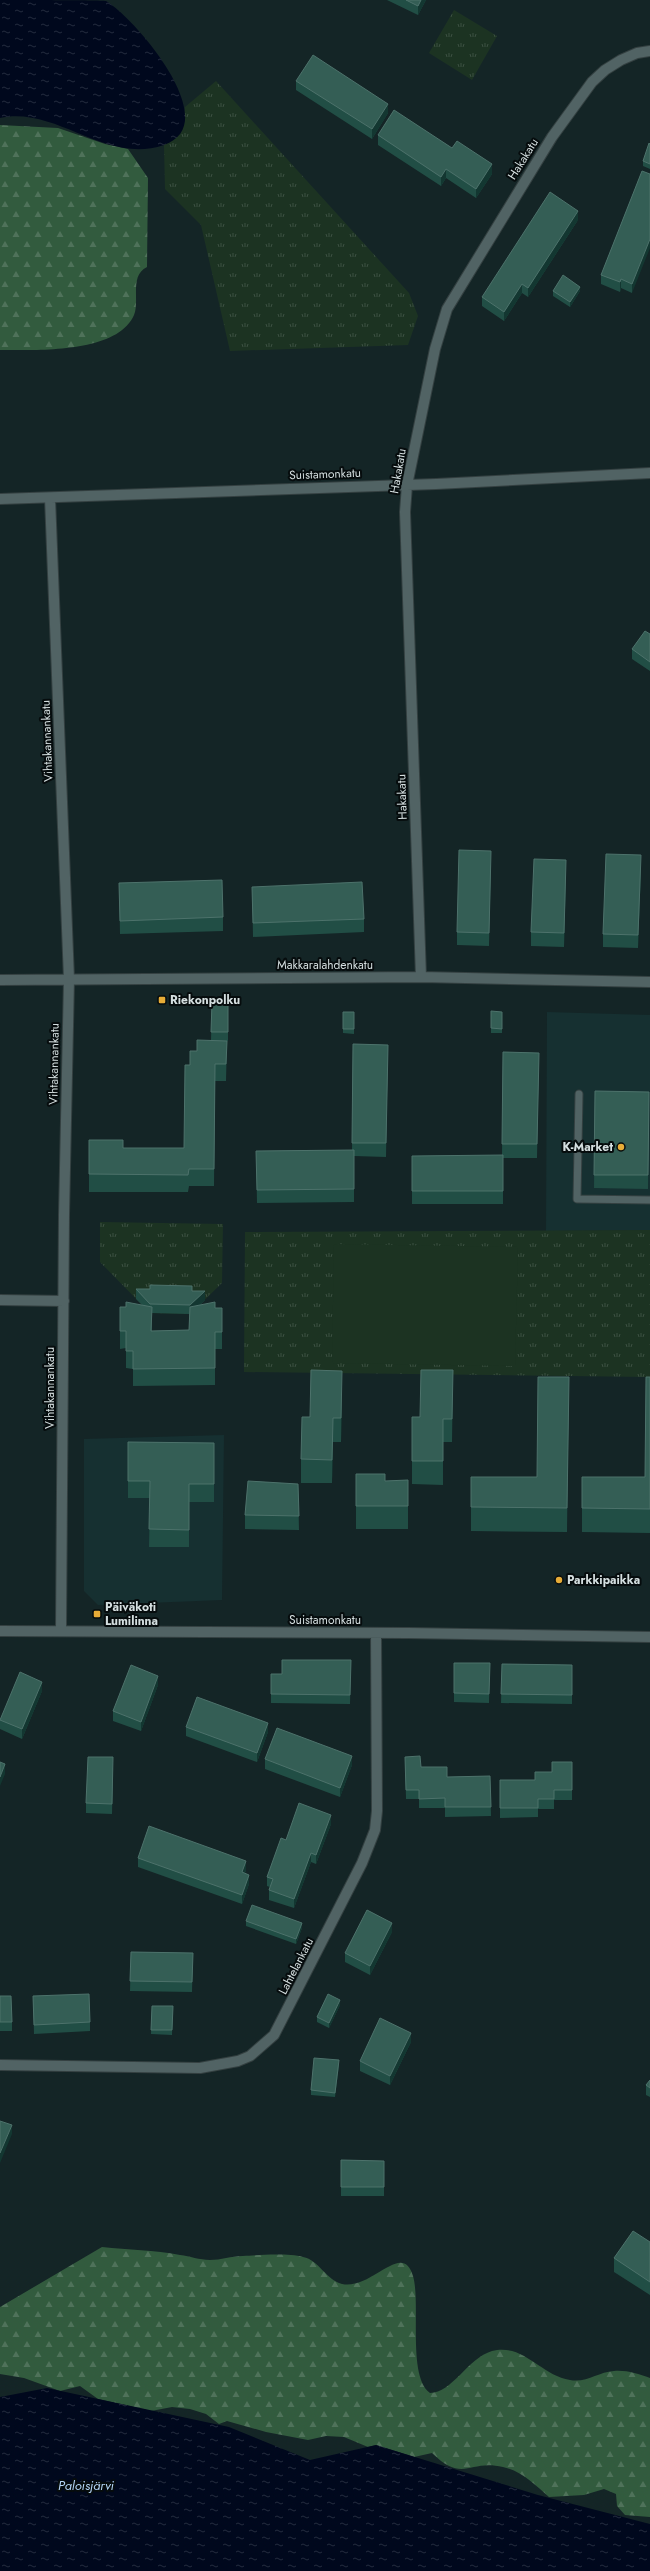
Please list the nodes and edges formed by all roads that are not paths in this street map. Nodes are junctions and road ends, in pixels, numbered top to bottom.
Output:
1 (650, 51) edge
2 (650, 473) edge
3 (407, 485) junction
4 (50, 498) junction
5 (0, 499) edge
6 (421, 977) junction
7 (69, 979) junction
8 (0, 980) edge
9 (650, 982) edge
10 (579, 1094) dead end
11 (650, 1200) edge
12 (0, 1300) edge
13 (64, 1301) junction
14 (0, 1631) edge
15 (61, 1632) junction
16 (376, 1633) junction
17 (650, 1637) edge
18 (0, 2066) edge

1 - 3 street, Hakakatu
2 - 3 street, Suistamonkatu
3 - 4 street, Suistamonkatu
3 - 6 street, Hakakatu
4 - 5 street, Suistamonkatu
4 - 7 street, Vihtakannankatu
6 - 7 street, Makkaralahdenkatu
6 - 9 street, Makkaralahdenkatu
7 - 8 street, Makkaralahdenkatu
7 - 13 street, Vihtakannankatu
10 - 11 lane
12 - 13 street
13 - 15 street, Vihtakannankatu
14 - 15 street, Suistamonkatu
15 - 16 street, Suistamonkatu
16 - 17 street, Suistamonkatu
16 - 18 street, Lahtelankatu

